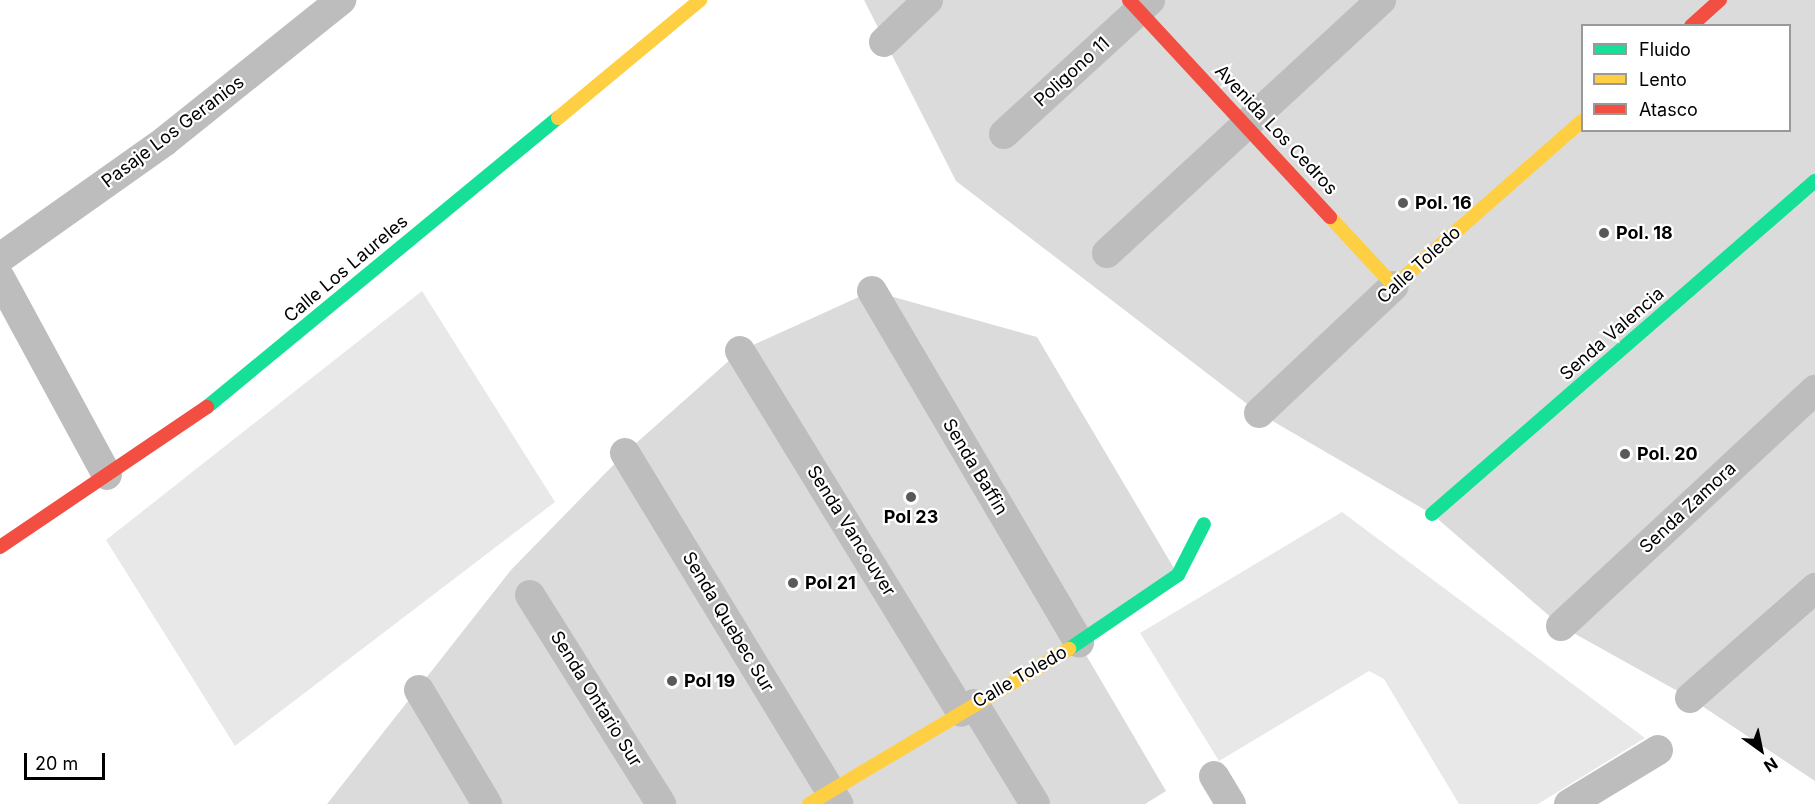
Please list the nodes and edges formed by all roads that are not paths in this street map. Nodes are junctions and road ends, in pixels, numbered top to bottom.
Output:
1 (341, 0) edge
2 (700, 0) edge
3 (928, 0) edge
4 (1381, 0) edge
5 (1720, 0) edge
6 (1140, 3) edge
7 (1693, 24) edge
8 (884, 42) dead end
9 (1245, 120) junction
10 (1581, 122) edge
11 (1004, 134) dead end
12 (1815, 181) edge
13 (1107, 252) dead end
14 (0, 258) edge
15 (0, 278) edge
16 (1394, 286) junction
17 (872, 291) dead end
18 (740, 351) dead end
19 (1815, 390) edge
20 (1259, 413) dead end
21 (625, 453) dead end
22 (107, 475) junction
23 (1432, 514) dead end
24 (1204, 524) dead end
25 (0, 547) edge
26 (1815, 588) edge
27 (530, 595) dead end
28 (1561, 626) dead end
29 (1079, 643) junction
30 (419, 690) dead end
31 (1690, 698) dead end
32 (968, 708) junction
33 (1658, 750) dead end
34 (1214, 776) dead end
35 (826, 800) edge
36 (487, 804) edge
37 (661, 804) edge
38 (1035, 804) edge
39 (1230, 804) edge
40 (1569, 804) edge

1 - 14 street, Pasaje Los Geranios
2 - 22 street, Calle Los Laureles
3 - 8 street
4 - 9 street
5 - 7 street
6 - 9 street, Avenida Los Cedros
6 - 11 street, Poligono 11
9 - 13 street
9 - 16 street, Avenida Los Cedros
10 - 16 street, Calle Toledo
12 - 23 street, Senda Valencia
15 - 22 street
16 - 20 street, Calle Toledo
17 - 29 street, Senda Baffin
18 - 32 street, Senda Vancouver
19 - 28 street, Senda Zamora
21 - 35 street, Senda Quebec Sur
22 - 25 street, Calle Los Laureles
24 - 29 street, Calle Toledo
26 - 31 street
27 - 37 street, Senda Ontario Sur
29 - 32 street, Calle Toledo
30 - 36 street
32 - 35 street, Calle Toledo
32 - 38 street, Senda Vancouver
33 - 40 street
34 - 39 street

